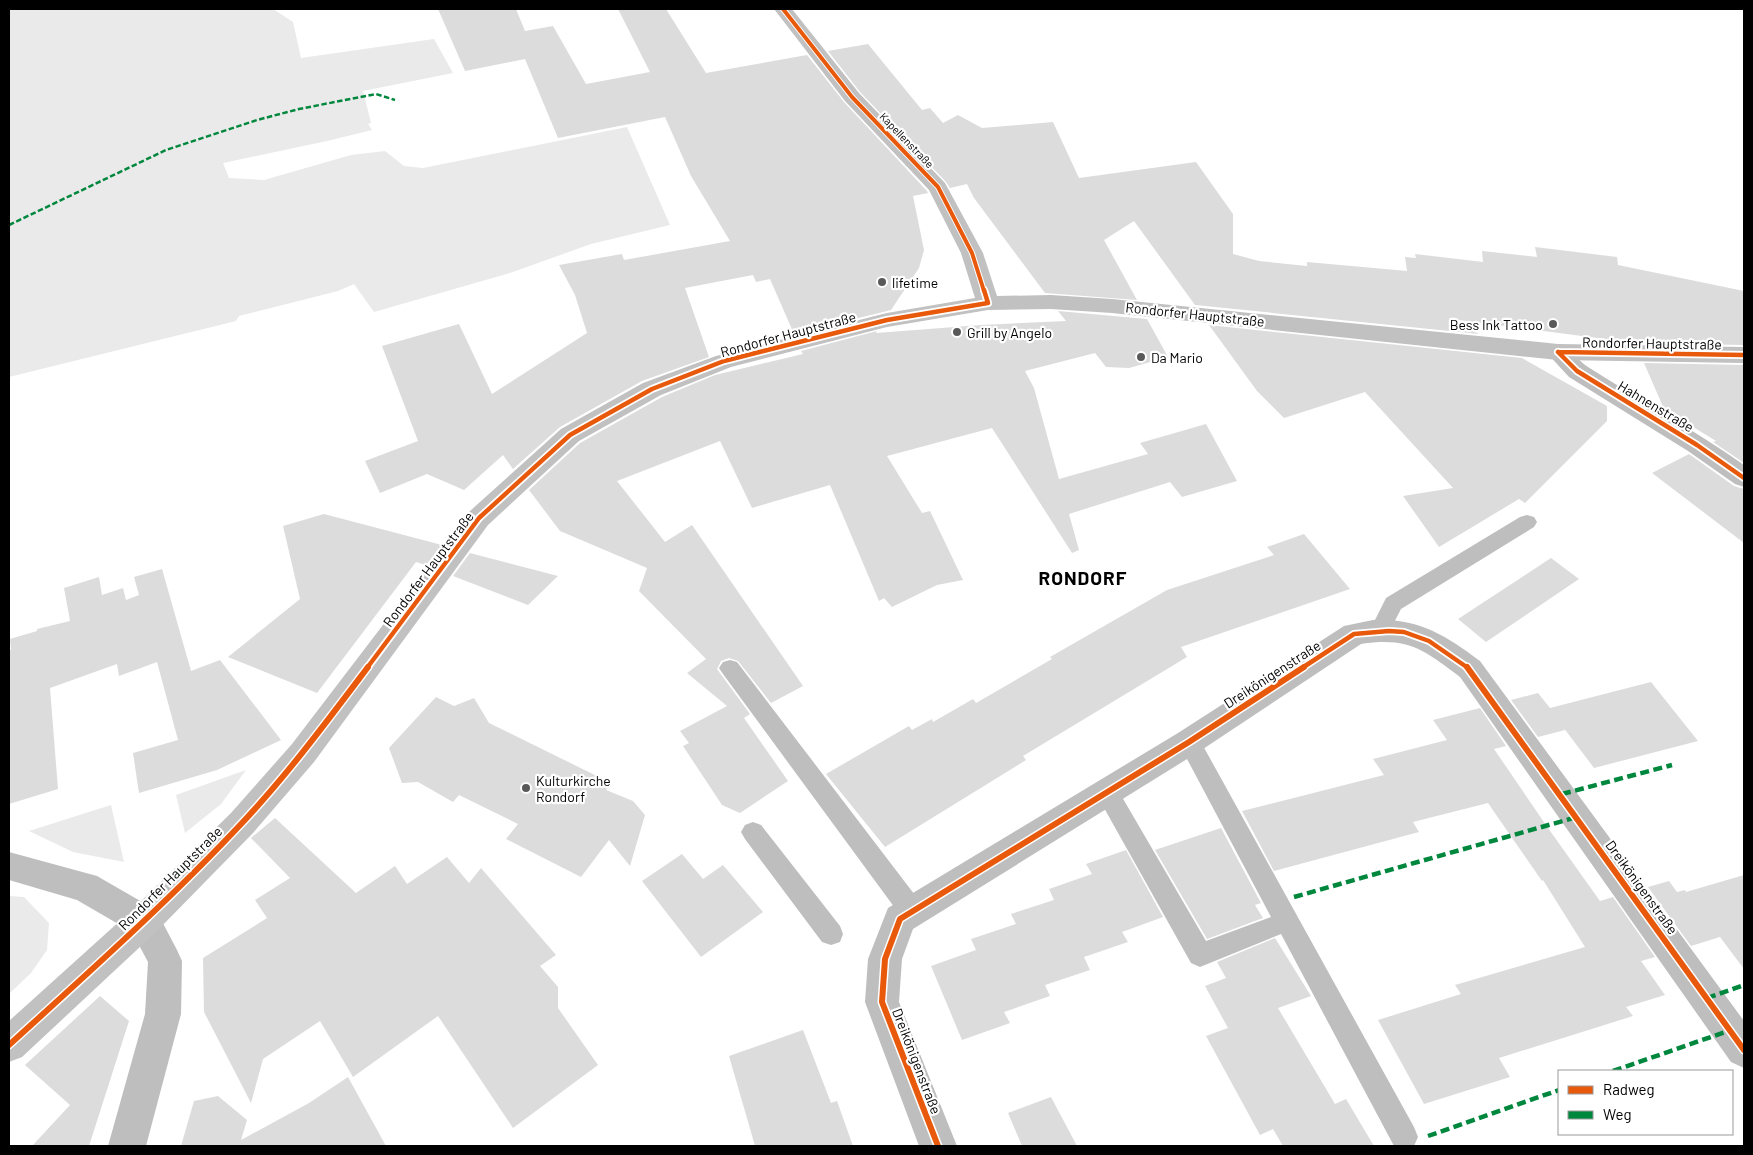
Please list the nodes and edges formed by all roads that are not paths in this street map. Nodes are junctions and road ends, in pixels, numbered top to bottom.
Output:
1 (783, 9) edge
2 (988, 303) junction
3 (1558, 352) junction
4 (1744, 355) edge
5 (1744, 478) edge
6 (1527, 522) dead end
7 (1380, 630) junction
8 (730, 668) dead end
9 (1189, 742) junction
10 (1107, 792) junction
11 (753, 832) dead end
12 (9, 866) edge
13 (912, 911) junction
14 (144, 921) junction
15 (1271, 928) dead end
16 (831, 934) dead end
17 (9, 1045) edge
18 (1744, 1050) edge
19 (1404, 1137) dead end
20 (127, 1146) edge
21 (938, 1146) edge

1 - 2 main road, Kapellenstraße
2 - 3 main road, Rondorfer Hauptstraße
2 - 14 main road, Rondorfer Hauptstraße
3 - 4 main road, Rondorfer Hauptstraße
3 - 5 street, Hahnenstraße
6 - 7 lane
7 - 9 street, Dreikönigenstraße
7 - 18 street, Dreikönigenstraße
8 - 13 lane
9 - 10 street, Dreikönigenstraße
9 - 19 lane
10 - 13 street, Dreikönigenstraße
10 - 15 lane
11 - 16 lane
12 - 14 street
13 - 21 street, Dreikönigenstraße
14 - 17 main road, Rondorfer Hauptstraße
14 - 20 street

